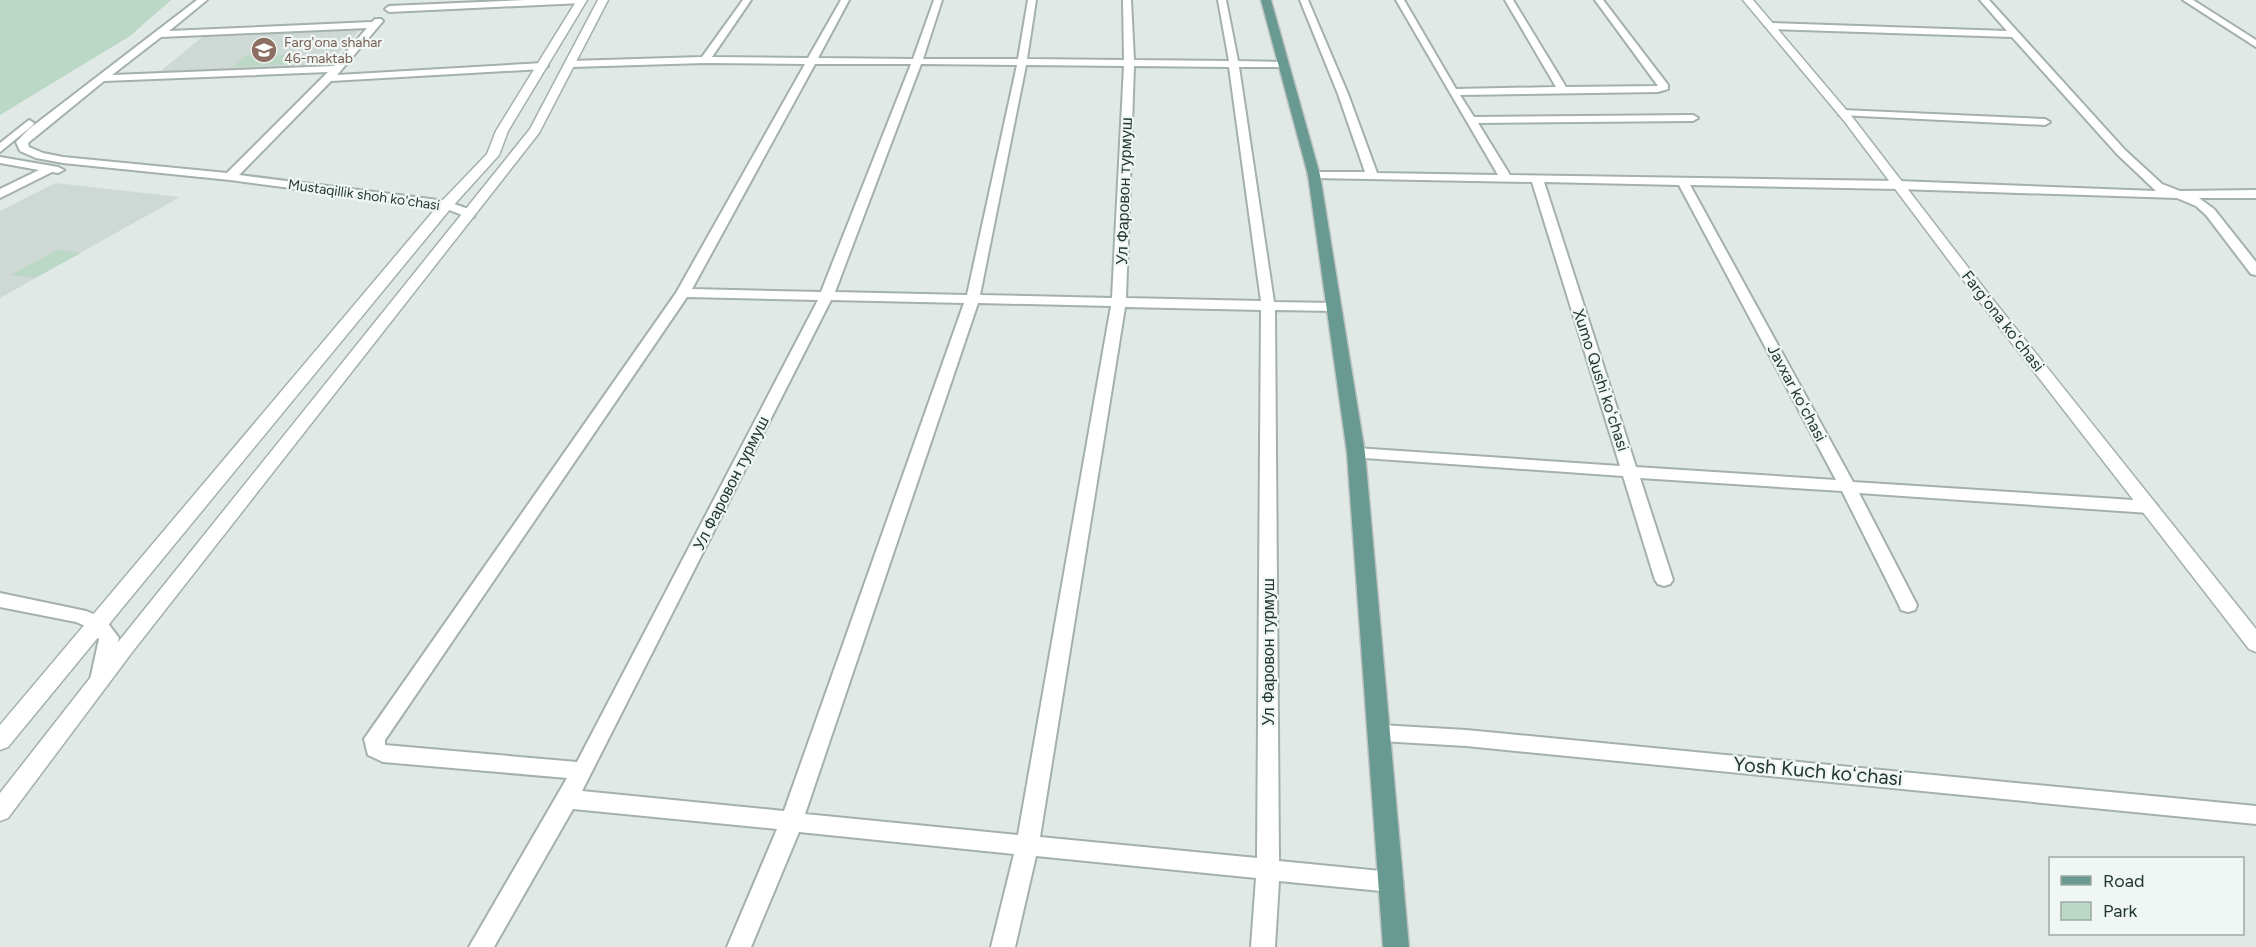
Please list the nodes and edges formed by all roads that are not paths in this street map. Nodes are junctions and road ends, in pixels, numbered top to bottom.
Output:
1 (190, 0) edge
2 (203, 0) edge
3 (397, 0) edge
4 (582, 0) edge
5 (603, 0) edge
6 (747, 0) edge
7 (845, 0) edge
8 (938, 0) edge
9 (1032, 0) edge
10 (1127, 0) edge
11 (1222, 0) edge
12 (1266, 0) edge
13 (1304, 0) edge
14 (1400, 0) edge
15 (1509, 0) edge
16 (1599, 0) edge
17 (1748, 0) edge
18 (1984, 0) edge
19 (2187, 0) edge
20 (389, 9) junction
21 (375, 25) junction
22 (1770, 26) junction
23 (159, 34) junction
24 (2015, 34) junction
25 (2256, 44) edge
26 (705, 60) junction
27 (813, 60) junction
28 (917, 63) junction
29 (1022, 63) junction
30 (571, 64) junction
31 (1129, 64) junction
32 (1234, 64) junction
33 (1284, 64) junction
34 (543, 66) junction
35 (333, 73) junction
36 (102, 78) junction
37 (1563, 91) junction
38 (1453, 92) junction
39 (1843, 113) junction
40 (1693, 117) dead end
41 (1470, 120) junction
42 (2045, 122) dead end
43 (0, 149) edge
44 (0, 160) edge
45 (63, 160) junction
46 (37, 167) junction
47 (50, 169) junction
48 (1314, 175) junction
49 (1372, 176) junction
50 (230, 177) junction
51 (1508, 179) junction
52 (1537, 179) junction
53 (467, 182) junction
54 (1683, 182) junction
55 (0, 185) edge
56 (1898, 185) junction
57 (490, 187) junction
58 (0, 194) edge
59 (2256, 194) edge
60 (2182, 195) junction
61 (443, 209) junction
62 (470, 214) junction
63 (2256, 271) edge
64 (683, 293) junction
65 (827, 295) junction
66 (973, 298) junction
67 (1119, 302) junction
68 (1268, 305) junction
69 (1334, 307) junction
70 (1356, 453) junction
71 (1631, 472) junction
72 (1848, 487) junction
73 (2149, 507) junction
74 (1664, 580) dead end
75 (0, 600) edge
76 (1908, 605) dead end
77 (97, 623) junction
78 (2256, 644) edge
79 (99, 681) junction
80 (1380, 734) junction
81 (0, 741) edge
82 (583, 771) junction
83 (568, 799) junction
84 (0, 811) edge
85 (2256, 815) edge
86 (791, 823) junction
87 (1027, 846) junction
88 (1268, 870) junction
89 (1391, 882) junction
90 (482, 947) edge
91 (739, 947) edge
92 (1003, 947) edge
93 (1263, 947) edge
94 (1396, 947) edge

1 - 43 street
2 - 23 street, Mustaqillik shoh ko'chasi
3 - 20 street
4 - 20 street
4 - 34 street
5 - 30 street
6 - 26 street
7 - 27 street
8 - 28 street, Ул Фаровон турмуш
9 - 29 street
10 - 31 street, Ул Фаровон турмуш
11 - 32 street, Ул Фаровон турмуш
12 - 33 main road
13 - 49 street
14 - 38 street
15 - 37 street
16 - 37 street
17 - 22 street, Fargʻona koʻchasi
18 - 24 street
19 - 25 street
20 - 21 street
21 - 23 street
21 - 35 street
22 - 24 street
22 - 39 street, Fargʻona koʻchasi
23 - 36 street, Mustaqillik shoh ko'chasi
24 - 60 street
26 - 27 street
26 - 30 street
27 - 28 street
27 - 64 street
28 - 29 street
28 - 65 street, Ул Фаровон турмуш
29 - 31 street
29 - 66 street
30 - 57 street
31 - 32 street
31 - 67 street, Ул Фаровон турмуш
32 - 33 street
32 - 68 street, Ул Фаровон турмуш
33 - 48 main road
34 - 35 street
34 - 53 street
35 - 36 street
35 - 50 street
36 - 45 street, Mustaqillik shoh ko'chasi
37 - 38 street
38 - 41 street
39 - 42 street
39 - 56 street, Fargʻona koʻchasi
40 - 41 street
41 - 51 street
44 - 46 street, Mustaqillik shoh ko'chasi
45 - 46 street
45 - 47 street
45 - 50 street, Mustaqillik shoh ko'chasi
46 - 47 street, Mustaqillik shoh ko'chasi
46 - 55 street
47 - 58 street
47 - 61 street, Mustaqillik shoh ko'chasi
48 - 49 street
48 - 69 main road
49 - 51 street
50 - 61 street, Mustaqillik shoh ko'chasi
51 - 52 street
52 - 54 street
52 - 71 street, Xumo Qushi koʻchasi
53 - 57 street
53 - 61 street
54 - 56 street
54 - 72 street, Javxar koʻchasi
56 - 60 street
56 - 73 street, Fargʻona koʻchasi
57 - 62 street
59 - 60 street
60 - 63 street
61 - 62 street, Mustaqillik shoh ko'chasi
61 - 77 street
62 - 79 street
64 - 65 street
64 - 82 street
65 - 66 street
65 - 82 street, Ул Фаровон турмуш
66 - 67 street
66 - 86 street
67 - 68 street
67 - 87 street, Ул Фаровон турмуш
68 - 69 street
68 - 88 street, Ул Фаровон турмуш
69 - 70 main road
70 - 71 street
70 - 80 main road
71 - 72 street
71 - 74 street, Xumo Qushi koʻchasi
72 - 73 street
72 - 76 street, Javxar koʻchasi
73 - 78 street, Fargʻona koʻchasi
75 - 77 street
77 - 79 street
77 - 81 street
79 - 84 street
80 - 85 street, Yosh Kuch koʻchasi
80 - 89 main road
82 - 83 street, Ул Фаровон турмуш
83 - 86 street
83 - 90 street, Ул Фаровон турмуш
86 - 87 street
86 - 91 street
87 - 88 street
87 - 92 street, Ул Фаровон турмуш
88 - 89 street
88 - 93 street, Ул Фаровон турмуш
89 - 94 main road

